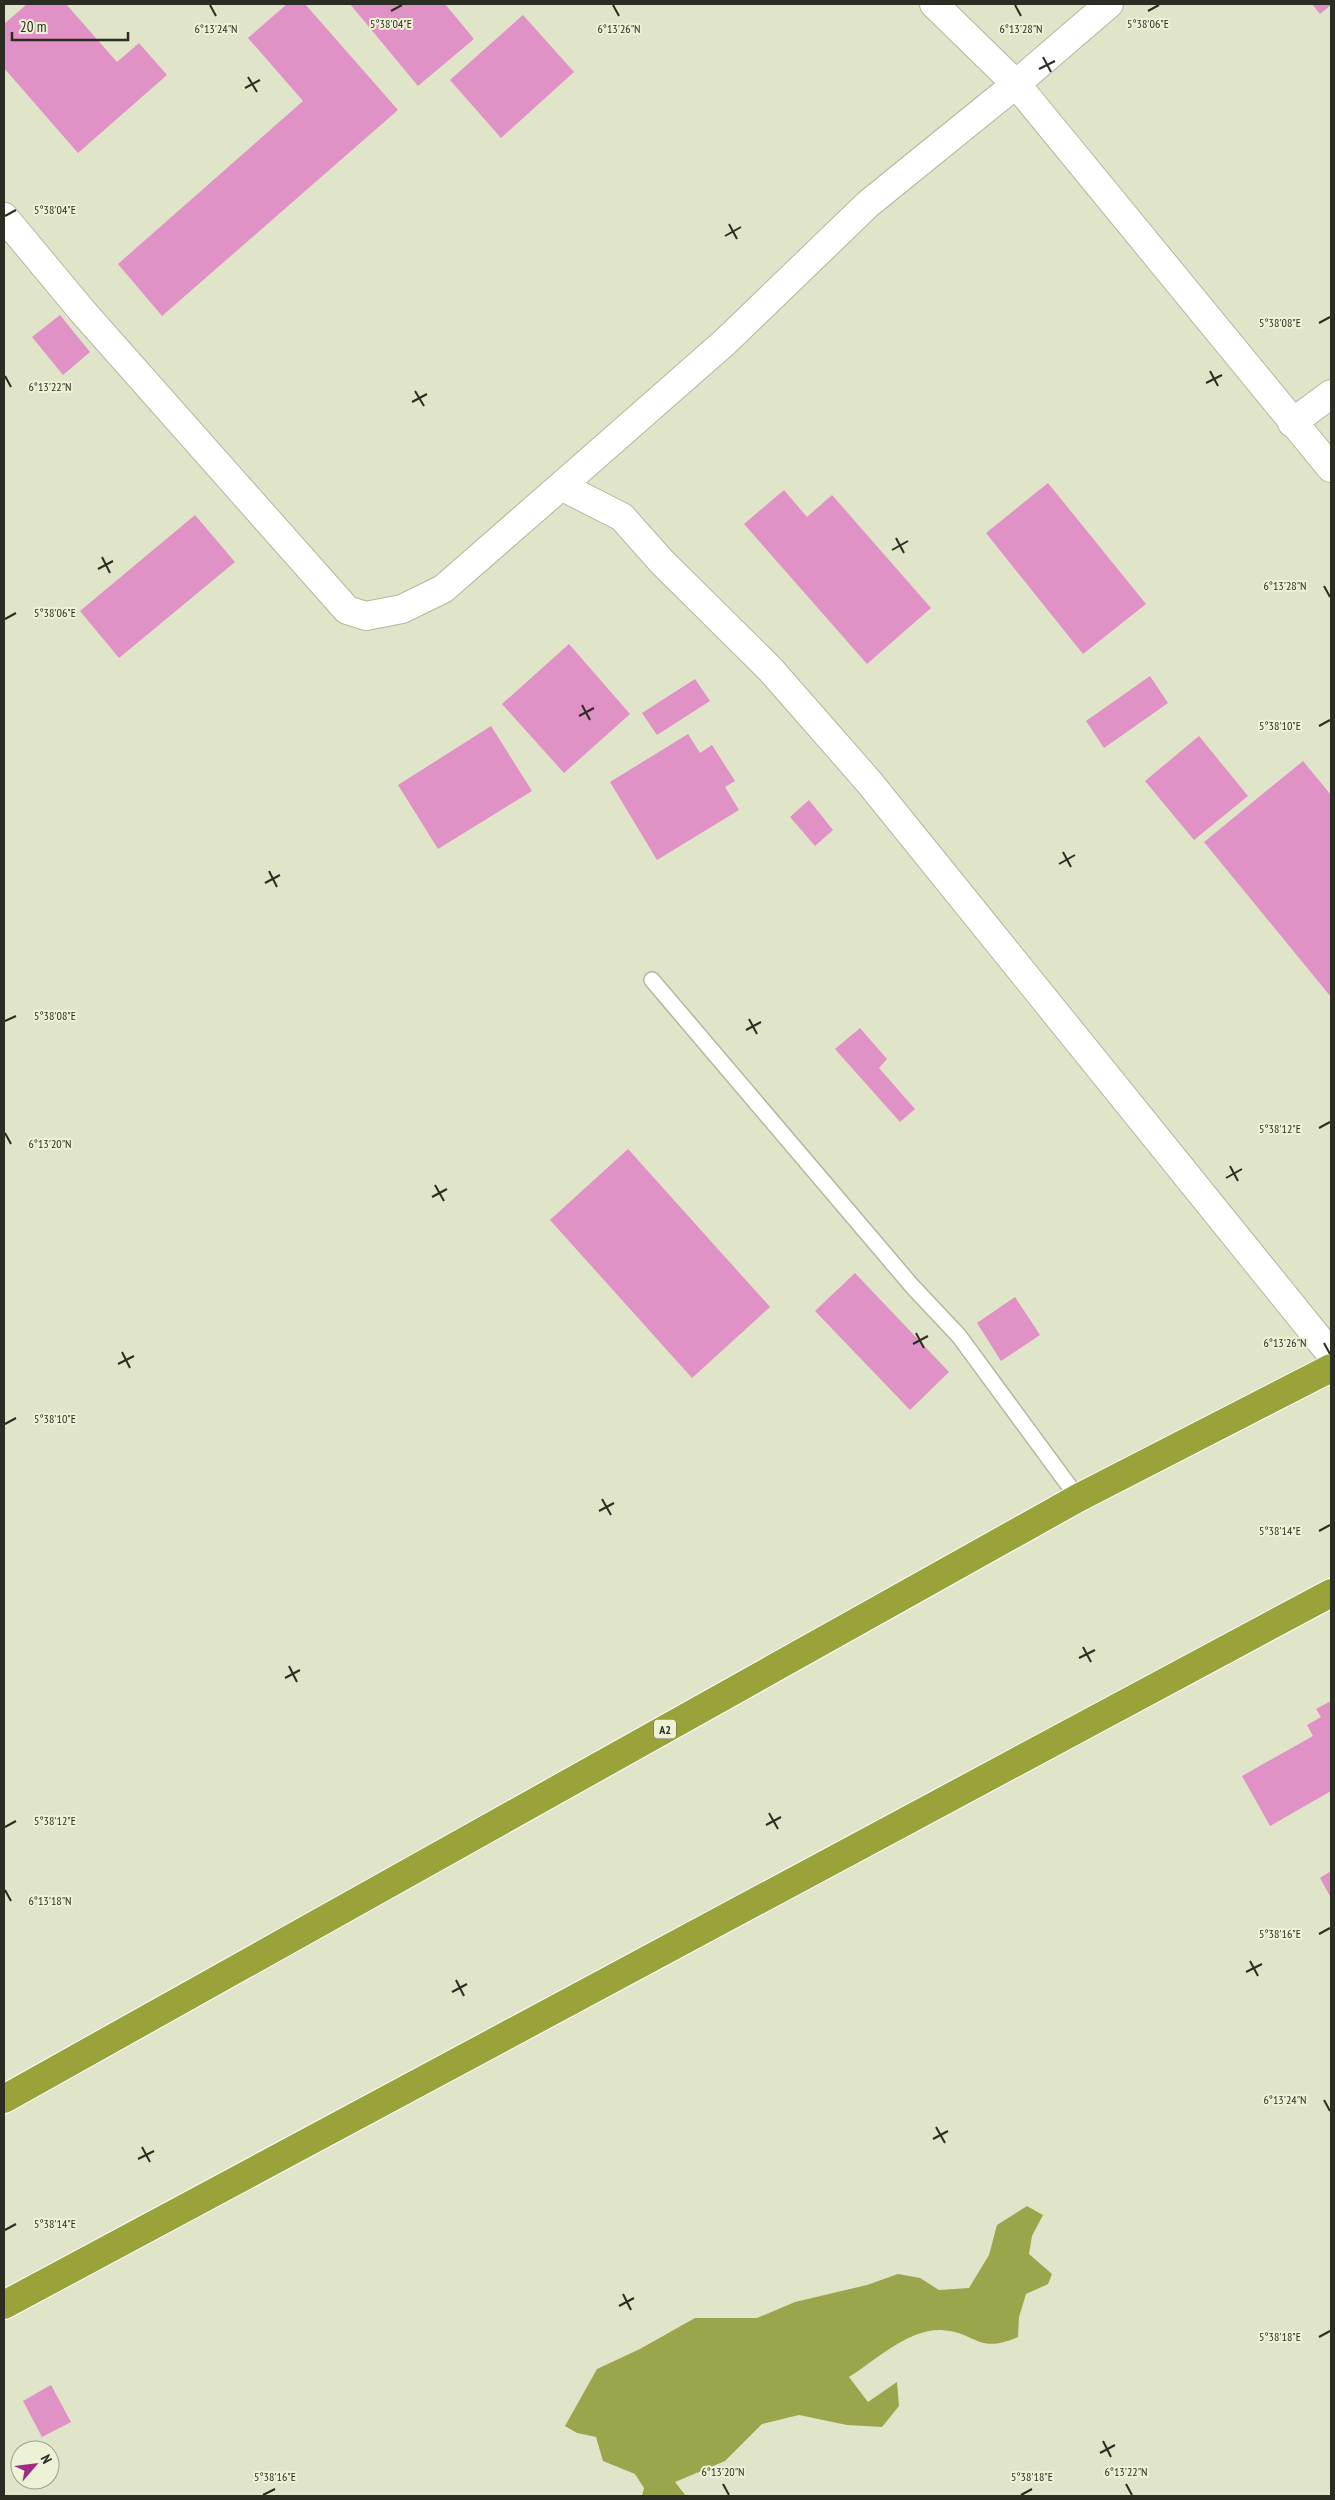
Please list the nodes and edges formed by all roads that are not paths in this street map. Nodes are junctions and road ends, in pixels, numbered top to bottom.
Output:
1 (934, 4) edge
2 (1109, 4) edge
3 (1016, 84) junction
4 (4, 217) edge
5 (1331, 394) edge
6 (1292, 423) junction
7 (1331, 468) edge
8 (561, 486) junction
9 (652, 980) dead end
10 (1331, 1354) edge
11 (1331, 1368) edge
12 (1078, 1498) junction
13 (1331, 1593) edge
14 (4, 2099) edge
15 (4, 2305) edge

1 - 3 street
2 - 3 street
3 - 6 street
3 - 8 street
4 - 8 street
5 - 6 street
6 - 7 street
8 - 10 street
9 - 12 lane
11 - 12 highway, A2
12 - 14 highway, A2
13 - 15 highway

